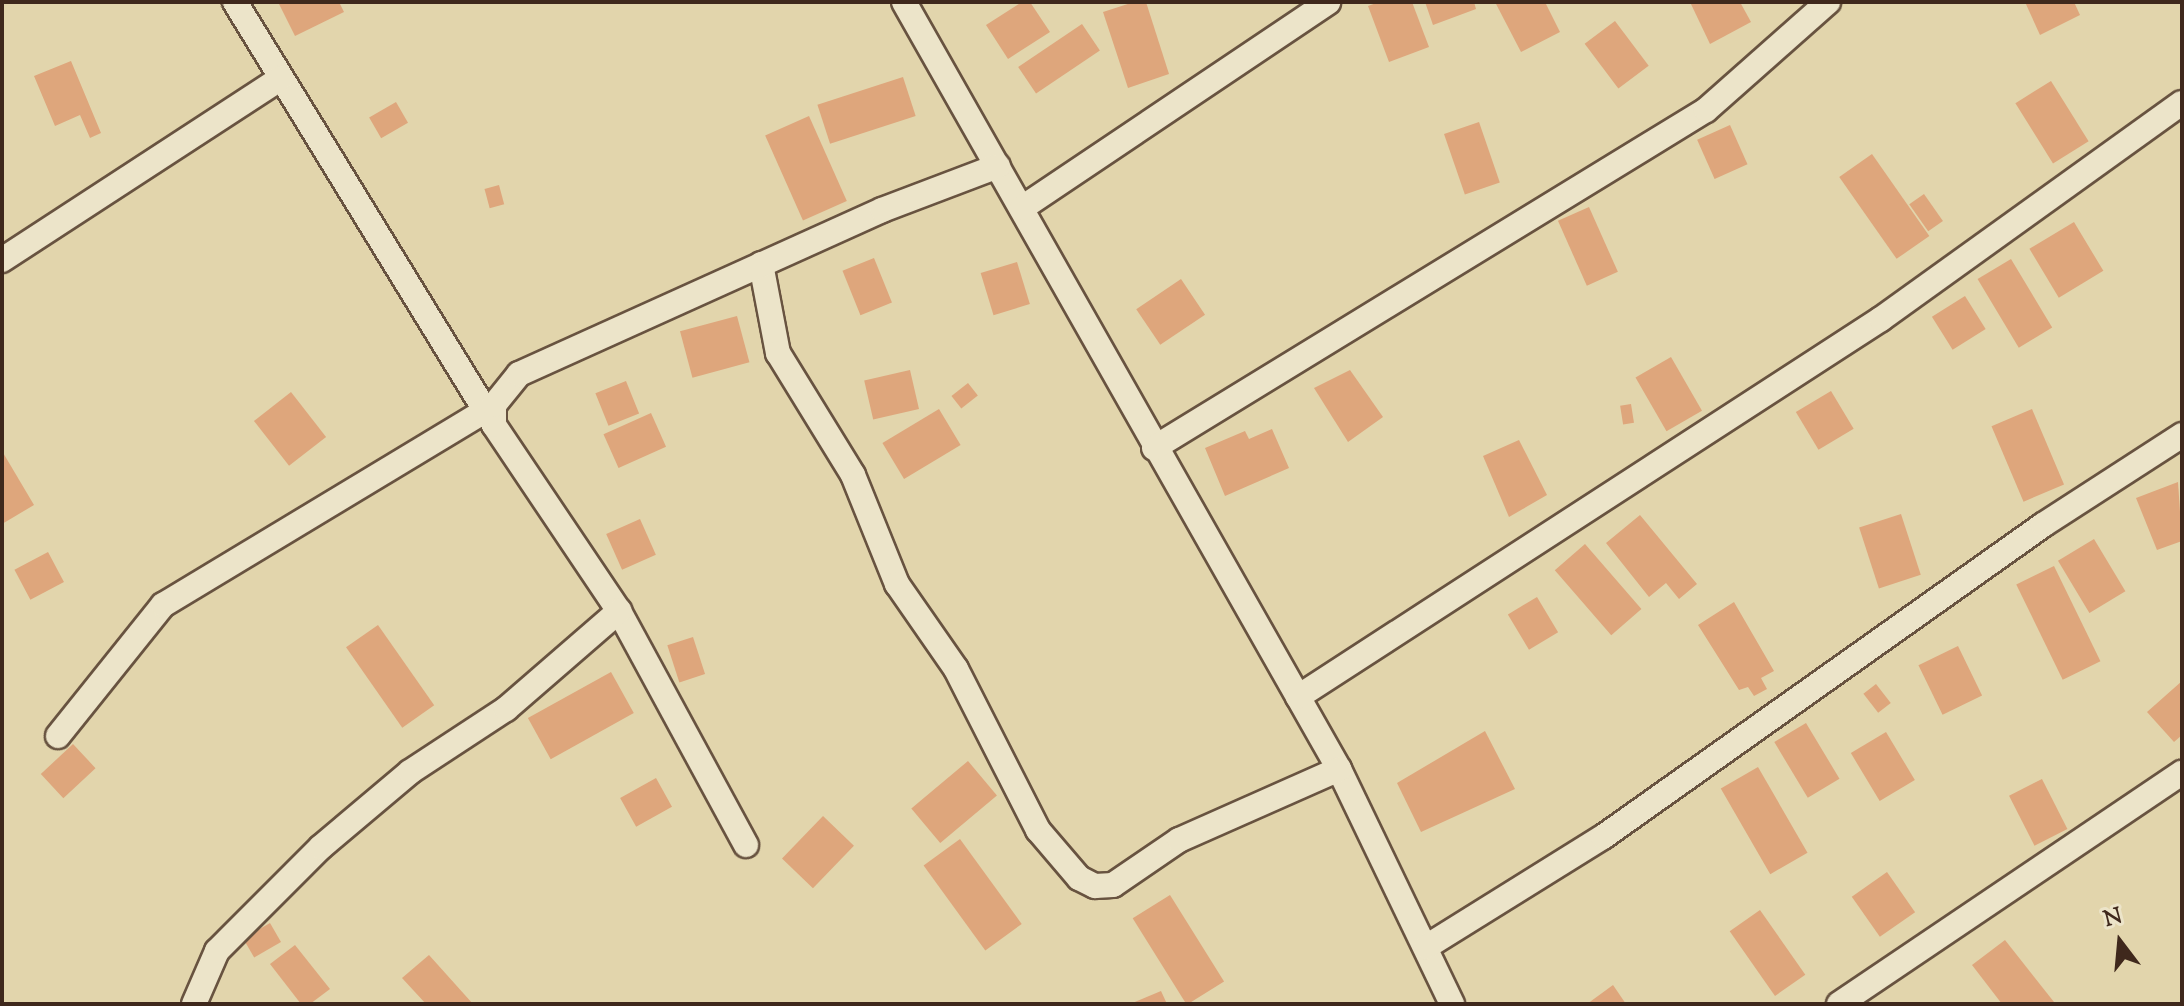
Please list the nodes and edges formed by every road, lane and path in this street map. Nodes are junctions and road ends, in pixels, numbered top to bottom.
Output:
1 (235, 2) edge
2 (904, 2) edge
3 (1328, 2) edge
4 (1828, 2) edge
5 (281, 78) junction
6 (2182, 103) edge
7 (998, 166) junction
8 (1022, 208) junction
9 (2, 260) edge
10 (761, 264) junction
11 (491, 414) junction
12 (2182, 435) edge
13 (1154, 448) junction
14 (619, 611) junction
15 (1298, 697) junction
16 (58, 736) dead end
17 (1339, 769) junction
18 (2182, 773) edge
19 (746, 845) dead end
20 (1426, 947) junction
21 (194, 1004) edge
22 (1452, 1004) edge
23 (1839, 1004) edge

1 - 5 street
2 - 7 street
3 - 8 street
4 - 13 street
5 - 9 street
5 - 11 street
6 - 15 street
7 - 8 street
7 - 10 street
8 - 13 street
10 - 11 street
10 - 17 street
11 - 14 street
11 - 16 street
12 - 20 street
13 - 15 street
14 - 19 street
14 - 21 street
15 - 17 street
17 - 20 street
18 - 23 street
20 - 22 street

